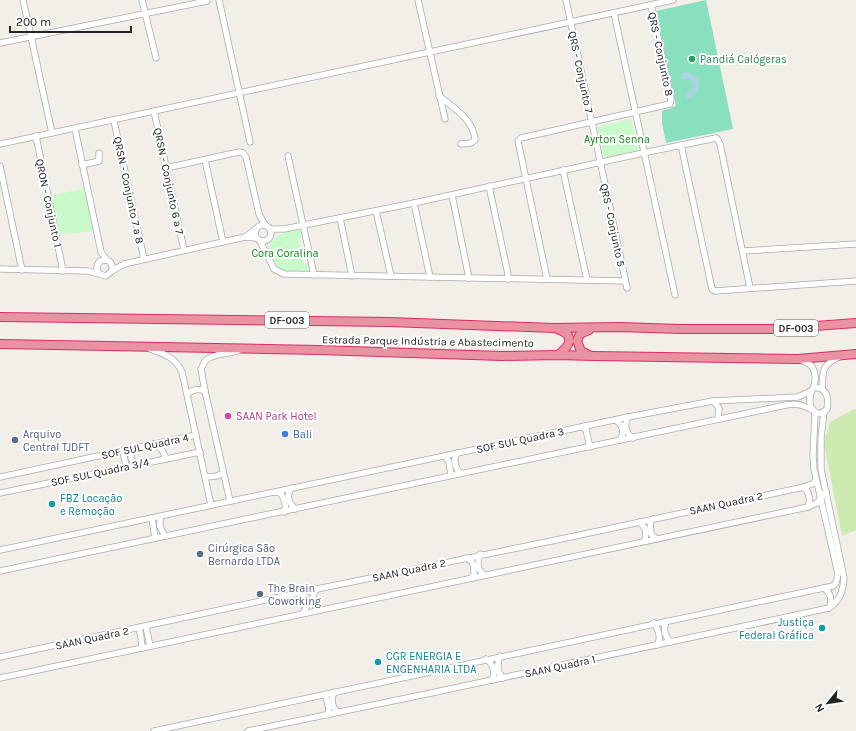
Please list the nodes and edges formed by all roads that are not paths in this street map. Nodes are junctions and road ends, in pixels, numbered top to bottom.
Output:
1 (23, 0) edge
2 (142, 0) edge
3 (219, 0) edge
4 (418, 0) edge
5 (566, 0) edge
6 (673, 0) edge
7 (207, 1) edge
8 (651, 5) junction
9 (145, 13) junction
10 (614, 13) junction
11 (570, 22) junction
12 (30, 36) junction
13 (0, 43) edge
14 (429, 52) junction
15 (156, 58) dead end
16 (239, 93) junction
17 (439, 96) junction
18 (154, 111) junction
19 (635, 113) junction
20 (445, 120) dead end
21 (114, 121) junction
22 (592, 122) junction
23 (75, 129) junction
24 (52, 133) junction
25 (36, 136) junction
26 (250, 142) dead end
27 (0, 144) edge
28 (461, 144) dead end
29 (681, 145) junction
30 (99, 153) dead end
31 (643, 153) junction
32 (288, 156) dead end
33 (205, 160) junction
34 (600, 162) junction
35 (82, 165) junction
36 (0, 166) edge
37 (166, 168) junction
38 (564, 170) junction
39 (526, 178) junction
40 (488, 186) junction
41 (452, 195) junction
42 (414, 203) junction
43 (376, 211) junction
44 (259, 214) junction
45 (340, 218) junction
46 (264, 225) junction
47 (302, 225) junction
48 (257, 228) junction
49 (270, 229) junction
50 (284, 229) junction
51 (245, 237) junction
52 (270, 237) junction
53 (258, 239) junction
54 (223, 242) junction
55 (856, 244) edge
56 (184, 250) junction
57 (743, 251) junction
58 (101, 252) junction
59 (267, 253) junction
60 (144, 259) junction
61 (109, 261) junction
62 (98, 263) junction
63 (124, 264) junction
64 (0, 269) edge
65 (22, 270) junction
66 (63, 270) junction
67 (88, 271) junction
68 (112, 271) junction
69 (99, 274) junction
70 (314, 276) junction
71 (352, 276) junction
72 (391, 276) junction
73 (430, 277) junction
74 (469, 278) junction
75 (509, 279) junction
76 (547, 279) junction
77 (587, 280) junction
78 (625, 281) junction
79 (856, 281) edge
80 (627, 288) dead end
81 (750, 288) junction
82 (674, 295) dead end
83 (0, 317) edge
84 (856, 323) edge
85 (554, 328) junction
86 (594, 328) junction
87 (0, 344) edge
88 (144, 346) junction
89 (248, 349) junction
90 (558, 354) junction
91 (856, 354) edge
92 (594, 356) junction
93 (839, 357) junction
94 (798, 359) junction
95 (812, 389) junction
96 (822, 389) junction
97 (205, 391) junction
98 (188, 394) junction
99 (714, 401) junction
100 (814, 412) junction
101 (824, 412) junction
102 (628, 417) junction
103 (718, 419) junction
104 (615, 420) junction
105 (586, 426) junction
106 (196, 435) junction
107 (633, 438) junction
108 (620, 440) junction
109 (154, 444) junction
110 (590, 447) junction
111 (131, 449) junction
112 (123, 451) junction
113 (200, 452) junction
114 (457, 453) junction
115 (445, 456) junction
116 (166, 458) junction
117 (134, 464) junction
118 (126, 466) junction
119 (223, 473) junction
120 (460, 473) junction
121 (205, 475) junction
122 (451, 475) junction
123 (0, 477) edge
124 (816, 481) junction
125 (804, 487) junction
126 (292, 488) junction
127 (826, 491) junction
128 (276, 492) junction
129 (0, 493) edge
130 (820, 500) junction
131 (230, 501) junction
132 (814, 505) junction
133 (211, 506) junction
134 (808, 507) junction
135 (295, 509) junction
136 (822, 509) junction
137 (285, 512) junction
138 (160, 517) junction
139 (152, 518) junction
140 (653, 518) junction
141 (640, 522) junction
142 (165, 536) junction
143 (155, 538) junction
144 (656, 539) junction
145 (645, 541) junction
146 (0, 550) edge
147 (480, 554) junction
148 (466, 558) junction
149 (0, 571) edge
150 (484, 575) junction
151 (472, 578) junction
152 (824, 588) junction
153 (317, 589) junction
154 (302, 592) junction
155 (829, 608) junction
156 (320, 610) junction
157 (303, 613) junction
158 (666, 621) junction
159 (654, 623) junction
160 (146, 626) junction
161 (139, 628) junction
162 (671, 642) junction
163 (657, 645) junction
164 (150, 646) junction
165 (142, 648) junction
166 (500, 656) junction
167 (0, 657) edge
168 (486, 659) junction
169 (0, 678) edge
170 (503, 678) junction
171 (492, 680) junction
172 (334, 692) junction
173 (325, 694) junction
174 (338, 712) junction
175 (328, 715) junction
176 (154, 731) edge
177 (248, 731) edge

1 - 12 street
2 - 9 street
3 - 16 street
4 - 14 street
5 - 11 street, QRS - Conjunto 7
6 - 8 street
7 - 9 street
8 - 10 street
8 - 19 street, QRS - Conjunto 8
9 - 12 street
9 - 15 street
10 - 11 street
10 - 19 street
11 - 14 street
11 - 22 street, QRS - Conjunto 7
12 - 13 street
12 - 24 street
14 - 16 street
14 - 17 street
16 - 18 street
16 - 26 street
17 - 20 street
17 - 28 street
18 - 21 street
18 - 37 street, QRSN - Conjunto 6 a 7
19 - 22 street
19 - 31 street
21 - 23 street
21 - 60 street, QRSN - Conjunto 7 a 8
22 - 34 street, QRS - Conjunto 7
22 - 39 street
23 - 24 street
23 - 35 street
24 - 25 street
25 - 27 street
25 - 66 street, QRON - Conjunto 1
29 - 31 street
29 - 57 street
29 - 81 street
30 - 35 street
31 - 34 street
31 - 82 street
32 - 47 street
33 - 37 street
33 - 44 street
33 - 54 street
34 - 38 street
34 - 78 street, QRS - Conjunto 5
35 - 58 street
36 - 65 street
37 - 56 street, QRSN - Conjunto 6 a 7
38 - 39 street
38 - 77 street
39 - 40 street
39 - 76 street
40 - 41 street
40 - 75 street
41 - 42 street
41 - 74 street
42 - 43 street
42 - 73 street
43 - 45 street
43 - 72 street
44 - 46 street
44 - 48 street
45 - 47 street
45 - 71 street
46 - 48 street
46 - 49 street
47 - 50 street
47 - 70 street
48 - 51 street
48 - 53 street
49 - 50 street
49 - 52 street
50 - 52 street
51 - 53 street
51 - 54 street
52 - 53 street
52 - 59 street
53 - 59 street
54 - 56 street
55 - 57 street
56 - 60 street
57 - 81 street
58 - 61 street
58 - 62 street
59 - 70 street
60 - 63 street
61 - 62 street
61 - 63 street
61 - 68 street
62 - 67 street
62 - 69 street
63 - 68 street
64 - 65 street
65 - 66 street
66 - 67 street
67 - 69 street
68 - 69 street
70 - 71 street
71 - 72 street
72 - 73 street
73 - 74 street
74 - 75 street
75 - 76 street
76 - 77 street
77 - 78 street
78 - 80 street, QRS - Conjunto 5
79 - 81 street
83 - 85 highway, Estrada Parque Indústria e Abastecimento / DF-003
84 - 86 highway, Estrada Parque Indústria e Abastecimento / DF-003
85 - 86 highway, Estrada Parque Indústria e Abastecimento / DF-003
85 - 90 highway
86 - 92 highway
87 - 88 highway, Estrada Parque Indústria e Abastecimento
88 - 89 highway, Estrada Parque Indústria e Abastecimento
88 - 98 street
89 - 90 highway, Estrada Parque Indústria e Abastecimento
89 - 97 street
90 - 92 highway, Estrada Parque Indústria e Abastecimento
91 - 93 highway, Estrada Parque Indústria e Abastecimento
92 - 94 highway, Estrada Parque Indústria e Abastecimento
93 - 94 highway, Estrada Parque Indústria e Abastecimento
93 - 96 street
94 - 95 street
95 - 96 street
95 - 99 street, SOF SUL Quadra 3
95 - 100 street
96 - 101 street
97 - 98 street
97 - 119 street
98 - 106 street
99 - 102 street, SOF SUL Quadra 3
99 - 103 street
100 - 101 street
100 - 103 street
100 - 124 street
101 - 127 street
102 - 104 street, SOF SUL Quadra 3
102 - 107 street
103 - 107 street
104 - 105 street, SOF SUL Quadra 3
104 - 108 street
105 - 110 street
105 - 114 street, SOF SUL Quadra 3
106 - 109 street, SOF SUL Quadra 4
106 - 113 street
107 - 108 street
108 - 110 street
109 - 111 street, SOF SUL Quadra 4
109 - 116 street
110 - 120 street
111 - 112 street, SOF SUL Quadra 4
111 - 117 street
112 - 118 street
112 - 123 street, SOF SUL Quadra 4
113 - 116 street, SOF SUL Quadra 3/4
113 - 121 street
114 - 115 street, SOF SUL Quadra 3
114 - 120 street
115 - 122 street
115 - 126 street, SOF SUL Quadra 3
116 - 117 street, SOF SUL Quadra 3/4
117 - 118 street, SOF SUL Quadra 3/4
118 - 129 street, SOF SUL Quadra 3/4
119 - 121 street
119 - 131 street
120 - 122 street
121 - 133 street
122 - 135 street
124 - 125 street, SAAN Quadra 2
124 - 130 street
125 - 134 street
125 - 140 street, SAAN Quadra 2
126 - 128 street, SOF SUL Quadra 3
126 - 135 street
127 - 130 street
127 - 155 street
128 - 131 street, SOF SUL Quadra 3
128 - 137 street
130 - 132 street
130 - 136 street
131 - 133 street, SOF SUL Quadra 3
132 - 134 street
132 - 136 street
133 - 138 street, SOF SUL Quadra 3
134 - 144 street
135 - 137 street
136 - 152 street
137 - 142 street
138 - 139 street, SOF SUL Quadra 3
138 - 142 street
139 - 143 street
139 - 146 street, SOF SUL Quadra 3
140 - 141 street, SAAN Quadra 2
140 - 144 street
141 - 145 street
141 - 147 street, SAAN Quadra 2
142 - 143 street
143 - 149 street
144 - 145 street
145 - 150 street
147 - 148 street, SAAN Quadra 2
147 - 150 street
148 - 151 street
148 - 153 street, SAAN Quadra 2
150 - 151 street
151 - 156 street
152 - 155 street
152 - 158 street
153 - 154 street, SAAN Quadra 2
153 - 156 street
154 - 157 street
154 - 160 street, SAAN Quadra 2
155 - 162 street, SAAN Quadra 1
156 - 157 street
157 - 164 street
158 - 159 street
158 - 162 street
159 - 163 street
159 - 166 street
160 - 161 street, SAAN Quadra 2
160 - 164 street
161 - 165 street
161 - 167 street, SAAN Quadra 2
162 - 163 street, SAAN Quadra 1
163 - 170 street, SAAN Quadra 1
164 - 165 street
165 - 169 street
166 - 168 street
166 - 170 street
168 - 171 street
168 - 172 street
170 - 171 street, SAAN Quadra 1
171 - 174 street, SAAN Quadra 1
172 - 173 street
172 - 174 street
173 - 175 street
173 - 176 street
174 - 175 street, SAAN Quadra 1
175 - 177 street, SAAN Quadra 1

